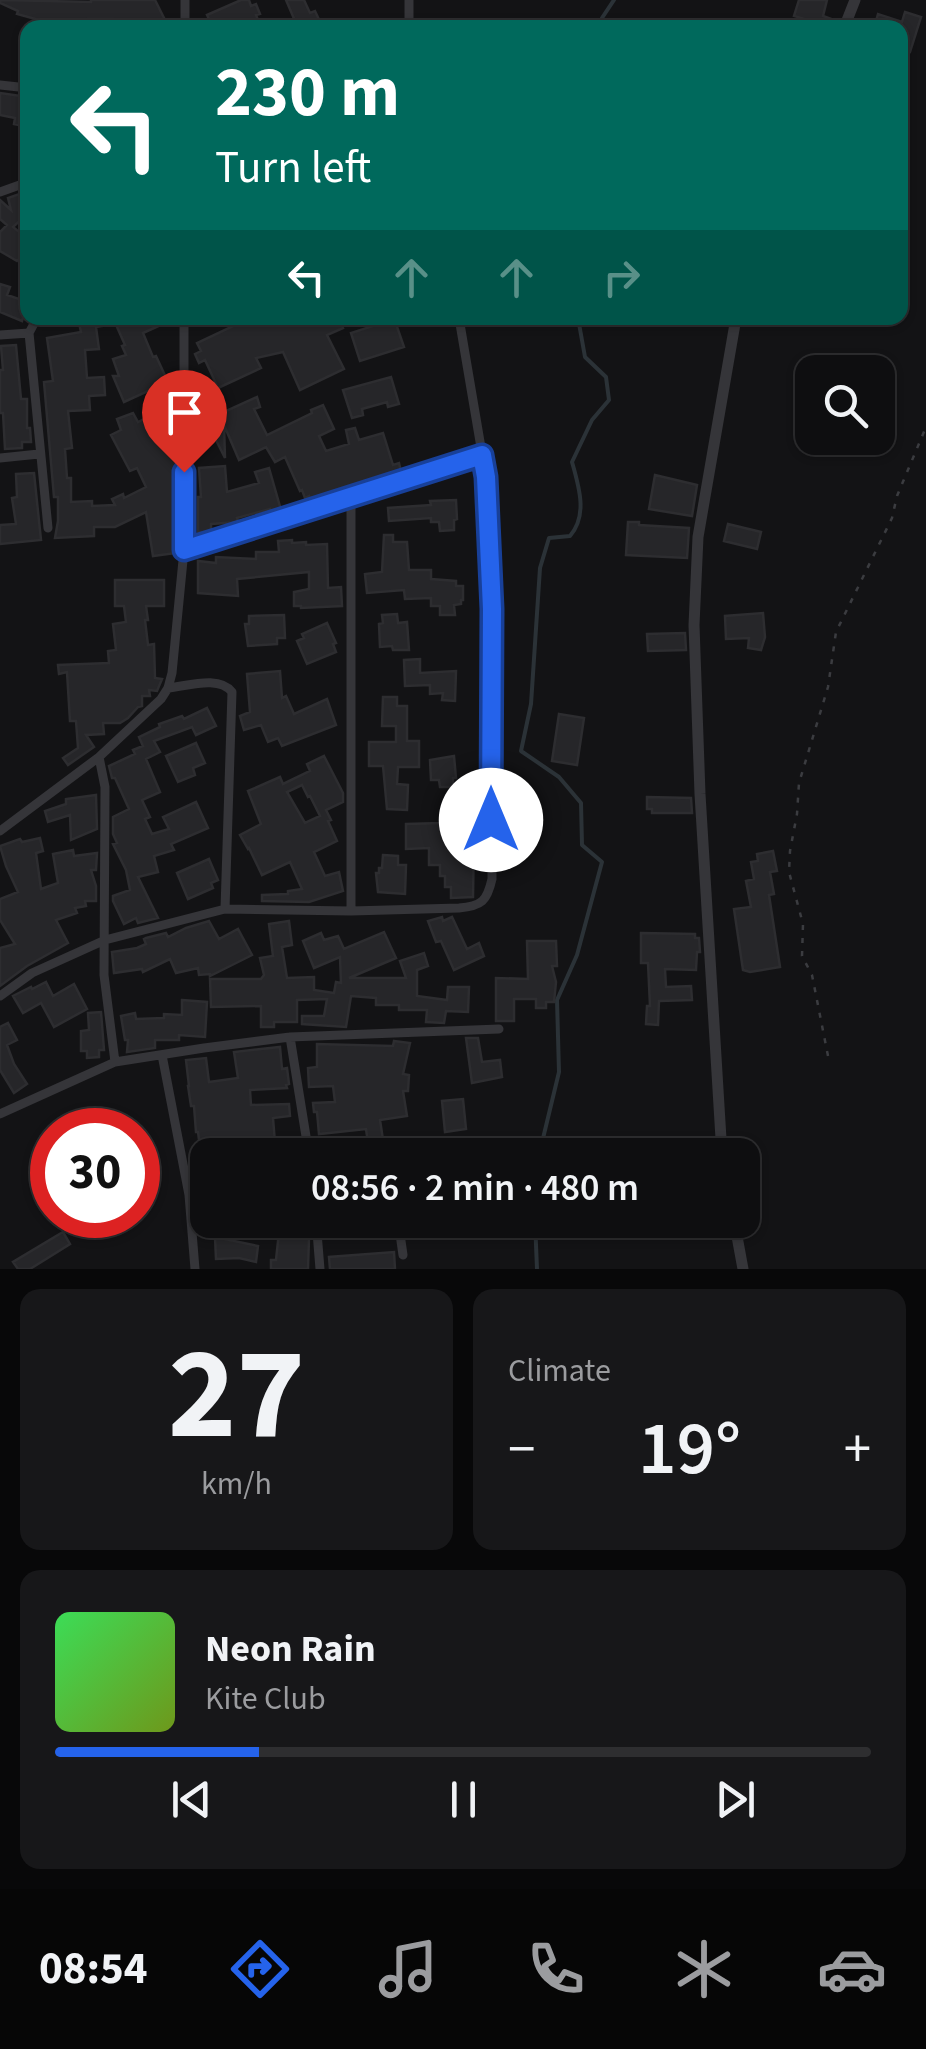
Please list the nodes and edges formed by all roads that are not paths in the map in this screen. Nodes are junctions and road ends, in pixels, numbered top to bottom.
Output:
1 (33, 325) edge
2 (184, 325) edge
3 (460, 325) edge
4 (735, 325) edge
5 (29, 332) junction
6 (0, 335) edge
7 (40, 454) junction
8 (482, 455) junction
9 (0, 458) edge
10 (351, 498) junction
11 (48, 528) dead end
12 (184, 550) junction
13 (168, 688) junction
14 (99, 757) junction
15 (0, 831) edge
16 (225, 909) junction
17 (350, 911) junction
18 (105, 940) junction
19 (0, 996) edge
20 (499, 1029) dead end
21 (290, 1037) junction
22 (162, 1055) junction
23 (116, 1062) junction
24 (0, 1114) edge
25 (306, 1138) edge
26 (721, 1138) edge
27 (189, 1195) joint
28 (317, 1238) edge
29 (401, 1238) edge
30 (737, 1238) edge
31 (403, 1255) dead end
32 (194, 1269) edge
33 (320, 1269) edge
34 (743, 1269) edge

1 - 5 street
2 - 12 street
3 - 8 street
4 - 26 street
5 - 6 street
5 - 7 street
7 - 9 street
7 - 11 street
8 - 10 street
8 - 17 street
10 - 12 street
10 - 17 street
12 - 13 street
13 - 14 street
13 - 16 street
14 - 15 street
14 - 18 street
16 - 17 street
16 - 18 street
18 - 19 street
18 - 23 street
20 - 21 street
21 - 22 street
21 - 25 street
22 - 23 street
22 - 27 street
23 - 24 street
27 - 32 street
28 - 33 street
29 - 31 street
30 - 34 street

